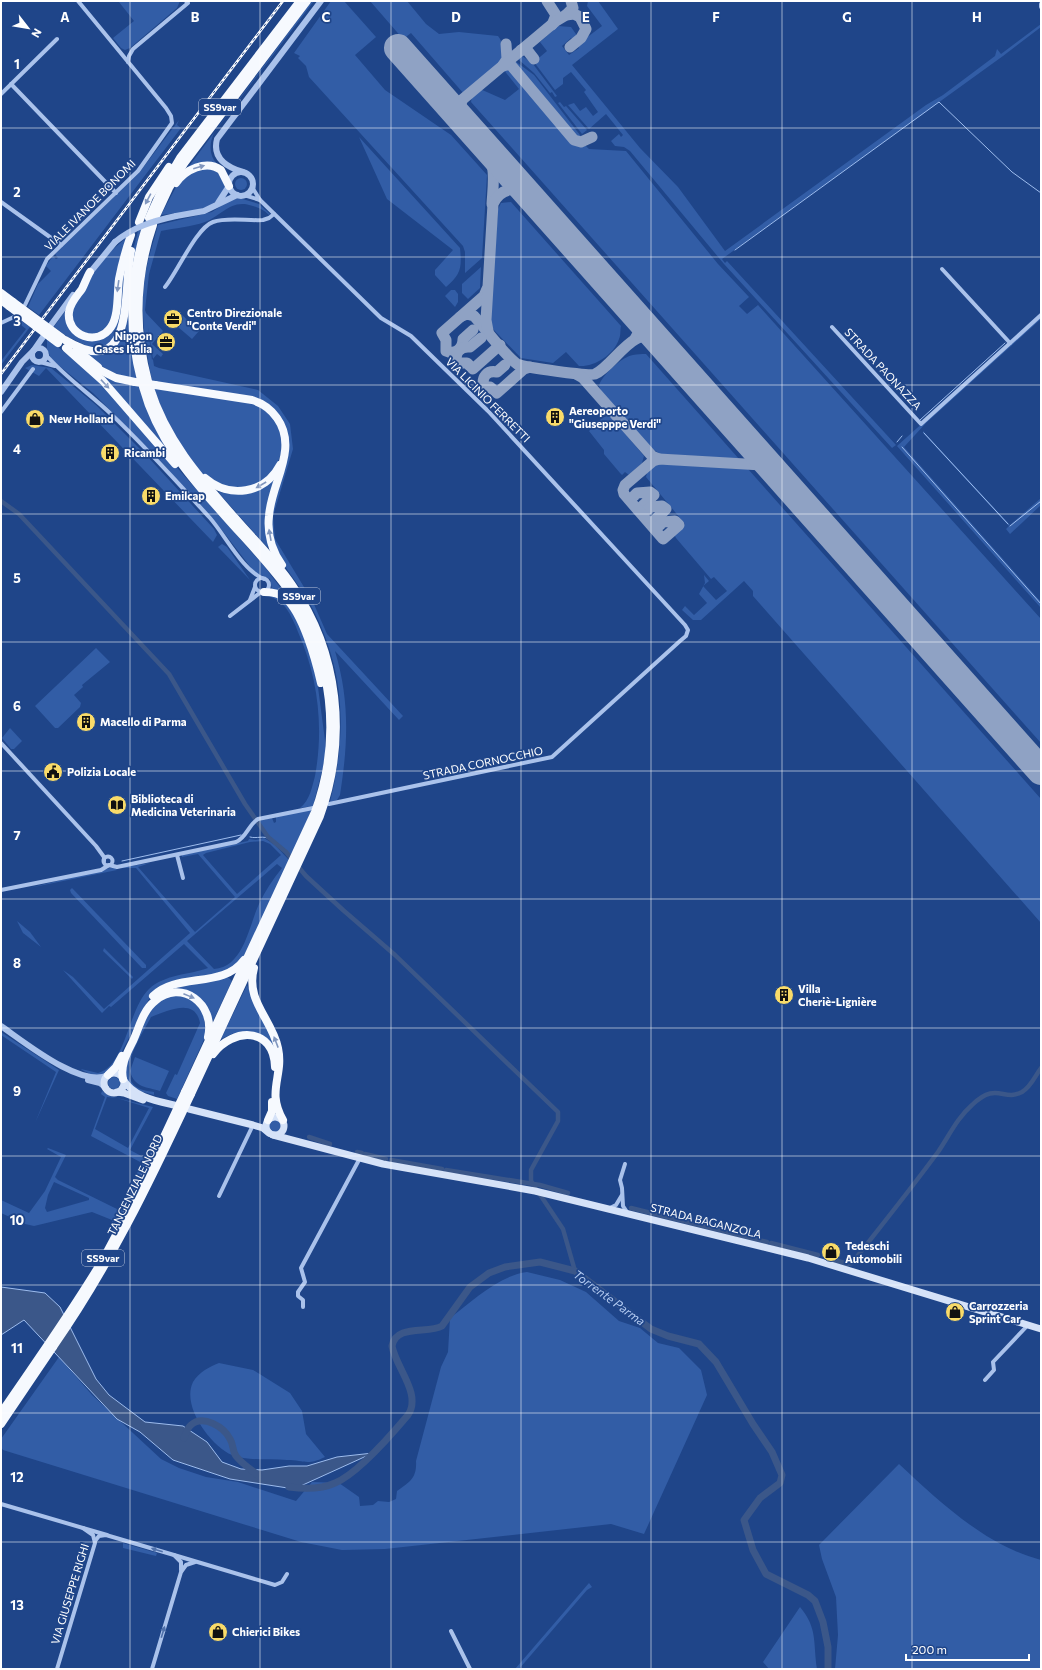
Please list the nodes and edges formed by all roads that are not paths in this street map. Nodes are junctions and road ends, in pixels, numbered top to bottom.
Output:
1 (78, 1) edge
2 (300, 1) edge
3 (307, 1) edge
4 (318, 1) edge
5 (321, 1) edge
6 (187, 2) edge
7 (57, 39) dead end
8 (134, 48) junction
9 (117, 49) junction
10 (130, 64) junction
11 (11, 84) junction
12 (1, 94) edge
13 (206, 124) junction
14 (243, 172) junction
15 (229, 184) junction
16 (252, 187) junction
17 (116, 193) junction
18 (240, 195) junction
19 (260, 200) junction
20 (1, 202) edge
21 (217, 204) junction
22 (274, 214) junction
23 (151, 222) junction
24 (135, 228) junction
25 (61, 245) junction
26 (942, 269) dead end
27 (90, 272) junction
28 (166, 287) dead end
29 (1, 293) edge
30 (1, 300) edge
31 (11, 304) junction
32 (24, 305) dead end
33 (1041, 315) edge
34 (16, 316) dead end
35 (1, 323) edge
36 (51, 325) dead end
37 (832, 327) dead end
38 (63, 342) junction
39 (1010, 343) junction
40 (33, 351) junction
41 (45, 353) junction
42 (38, 362) junction
43 (57, 367) junction
44 (18, 369) junction
45 (33, 369) dead end
46 (146, 384) junction
47 (1, 392) edge
48 (1, 412) edge
49 (175, 444) junction
50 (284, 455) junction
51 (220, 510) junction
52 (251, 571) junction
53 (264, 579) junction
54 (255, 585) junction
55 (263, 592) junction
56 (248, 602) junction
57 (230, 616) dead end
58 (312, 619) junction
59 (688, 630) joint
60 (1, 743) edge
61 (330, 747) junction
62 (329, 804) dead end
63 (313, 808) dead end
64 (306, 841) junction
65 (96, 846) junction
66 (177, 854) junction
67 (111, 859) junction
68 (104, 861) junction
69 (109, 865) junction
70 (120, 865) junction
71 (97, 870) junction
72 (183, 878) dead end
73 (285, 886) junction
74 (1, 890) edge
75 (275, 914) junction
76 (258, 935) junction
77 (1, 1026) edge
78 (78, 1074) junction
79 (108, 1075) junction
80 (123, 1079) junction
81 (191, 1080) junction
82 (106, 1088) junction
83 (117, 1092) junction
84 (190, 1092) junction
85 (155, 1101) junction
86 (174, 1105) dead end
87 (189, 1109) dead end
88 (268, 1120) junction
89 (284, 1122) junction
90 (253, 1125) junction
91 (271, 1134) junction
92 (298, 1141) junction
93 (360, 1158) junction
94 (625, 1164) dead end
95 (219, 1196) dead end
96 (621, 1202) junction
97 (608, 1209) junction
98 (618, 1211) junction
99 (630, 1214) junction
100 (303, 1307) dead end
101 (1028, 1325) junction
102 (1041, 1329) edge
103 (985, 1380) dead end
104 (1, 1413) edge
105 (1, 1424) edge
106 (1, 1504) edge
107 (83, 1528) junction
108 (107, 1535) junction
109 (94, 1543) junction
110 (174, 1555) junction
111 (198, 1562) junction
112 (180, 1572) junction
113 (288, 1574) dead end
114 (450, 1631) dead end
115 (57, 1669) edge
116 (152, 1669) edge
117 (470, 1669) edge

1 - 9 street
2 - 13 highway, SS9var
3 - 23 highway, SS9var
4 - 15 street
5 - 14 street
6 - 8 street
7 - 11 street
8 - 9 street
8 - 10 street
9 - 10 street
10 - 17 street, VIALE IVANOE BONOMI
11 - 12 street
11 - 17 street
13 - 23 highway, SS9var
13 -> 24 highway
14 - 15 street
14 - 16 street
15 - 18 street
15 - 21 street
23 -> 15 highway
16 - 18 street
16 - 19 street
17 - 25 street, VIALE IVANOE BONOMI
18 - 19 street
18 - 21 street
19 - 22 street, VIA LICINIO FERRETTI
20 - 25 street
21 - 27 street, bridge
22 - 28 street
22 - 59 street, VIA LICINIO FERRETTI
23 - 46 highway, SS9var
24 -> 27 highway
24 - 38 highway
25 - 32 street, VIALE IVANOE BONOMI
26 - 39 street
27 - 36 street
29 - 31 highway
30 - 31 highway
31 - 38 highway, bridge
33 - 39 street, STRADA PAONAZZA
34 - 35 street
37 - 39 street, STRADA PAONAZZA
38 - 46 highway
38 -> 51 highway
40 - 41 street
40 - 41 street
40 - 42 street
40 - 44 street
41 - 42 street
41 - 43 street
42 - 43 street
42 - 44 street
43 - 52 street
44 - 47 street
45 - 48 street
46 - 49 highway, SS9var
46 - 50 highway
46 - 51 highway, SS9var
50 -> 49 highway
49 - 58 highway, SS9var
58 -> 50 highway
51 - 61 highway, SS9var
52 - 53 street
52 - 54 street
53 - 54 street
53 - 55 street
54 - 55 street
54 - 56 street
55 - 56 street
55 - 61 highway
56 - 57 street
58 - 64 highway, SS9var
59 - 62 street, STRADA CORNOCCHIO
60 - 65 street
61 - 64 highway, SS9var
63 - 66 street
64 - 73 highway, SS9var
65 - 67 street
65 - 68 street
66 - 70 street
66 - 72 street
67 - 68 street
67 - 69 street
67 - 70 street
68 - 69 street
68 - 71 street
69 - 70 street
69 - 71 street
71 - 74 street
73 - 75 highway, SS9var
73 - 76 highway, SS9var
75 - 84 highway, SS9var
89 -> 75 highway
76 - 79 highway
76 - 81 highway, SS9var
77 - 78 street
78 - 79 street
78 - 82 street
79 - 80 main road
79 - 82 main road
80 -> 81 highway
80 - 83 main road
80 - 85 main road
81 - 84 highway, SS9var
82 - 83 main road
83 - 85 main road
84 - 88 highway
84 - 104 highway, SS9var, bridge
84 - 105 highway, TANGENZIALE NORD / SS9var, bridge
85 - 86 main road
87 - 90 main road, STRADA BAGANZOLA
88 - 89 main road
88 - 90 main road
88 - 91 main road
89 - 91 main road
89 - 92 main road
90 - 91 main road, STRADA BAGANZOLA
90 - 95 street
91 - 92 main road, STRADA BAGANZOLA
92 - 93 main road, STRADA BAGANZOLA
93 - 97 main road, STRADA BAGANZOLA
93 - 100 street
94 - 96 street
96 - 97 street
96 - 98 street
96 - 99 street
97 - 98 main road, STRADA BAGANZOLA
98 - 99 main road, STRADA BAGANZOLA
99 - 101 main road, STRADA BAGANZOLA
101 - 102 main road, STRADA BAGANZOLA
101 - 103 street
106 - 107 street
107 - 108 street
107 - 109 street, VIA GIUSEPPE RIGHI
108 - 109 street
110 -> 108 street
109 - 115 street, VIA GIUSEPPE RIGHI
110 - 111 street
110 - 112 street
111 - 112 street
111 - 113 street
116 -> 112 street
114 - 117 street

